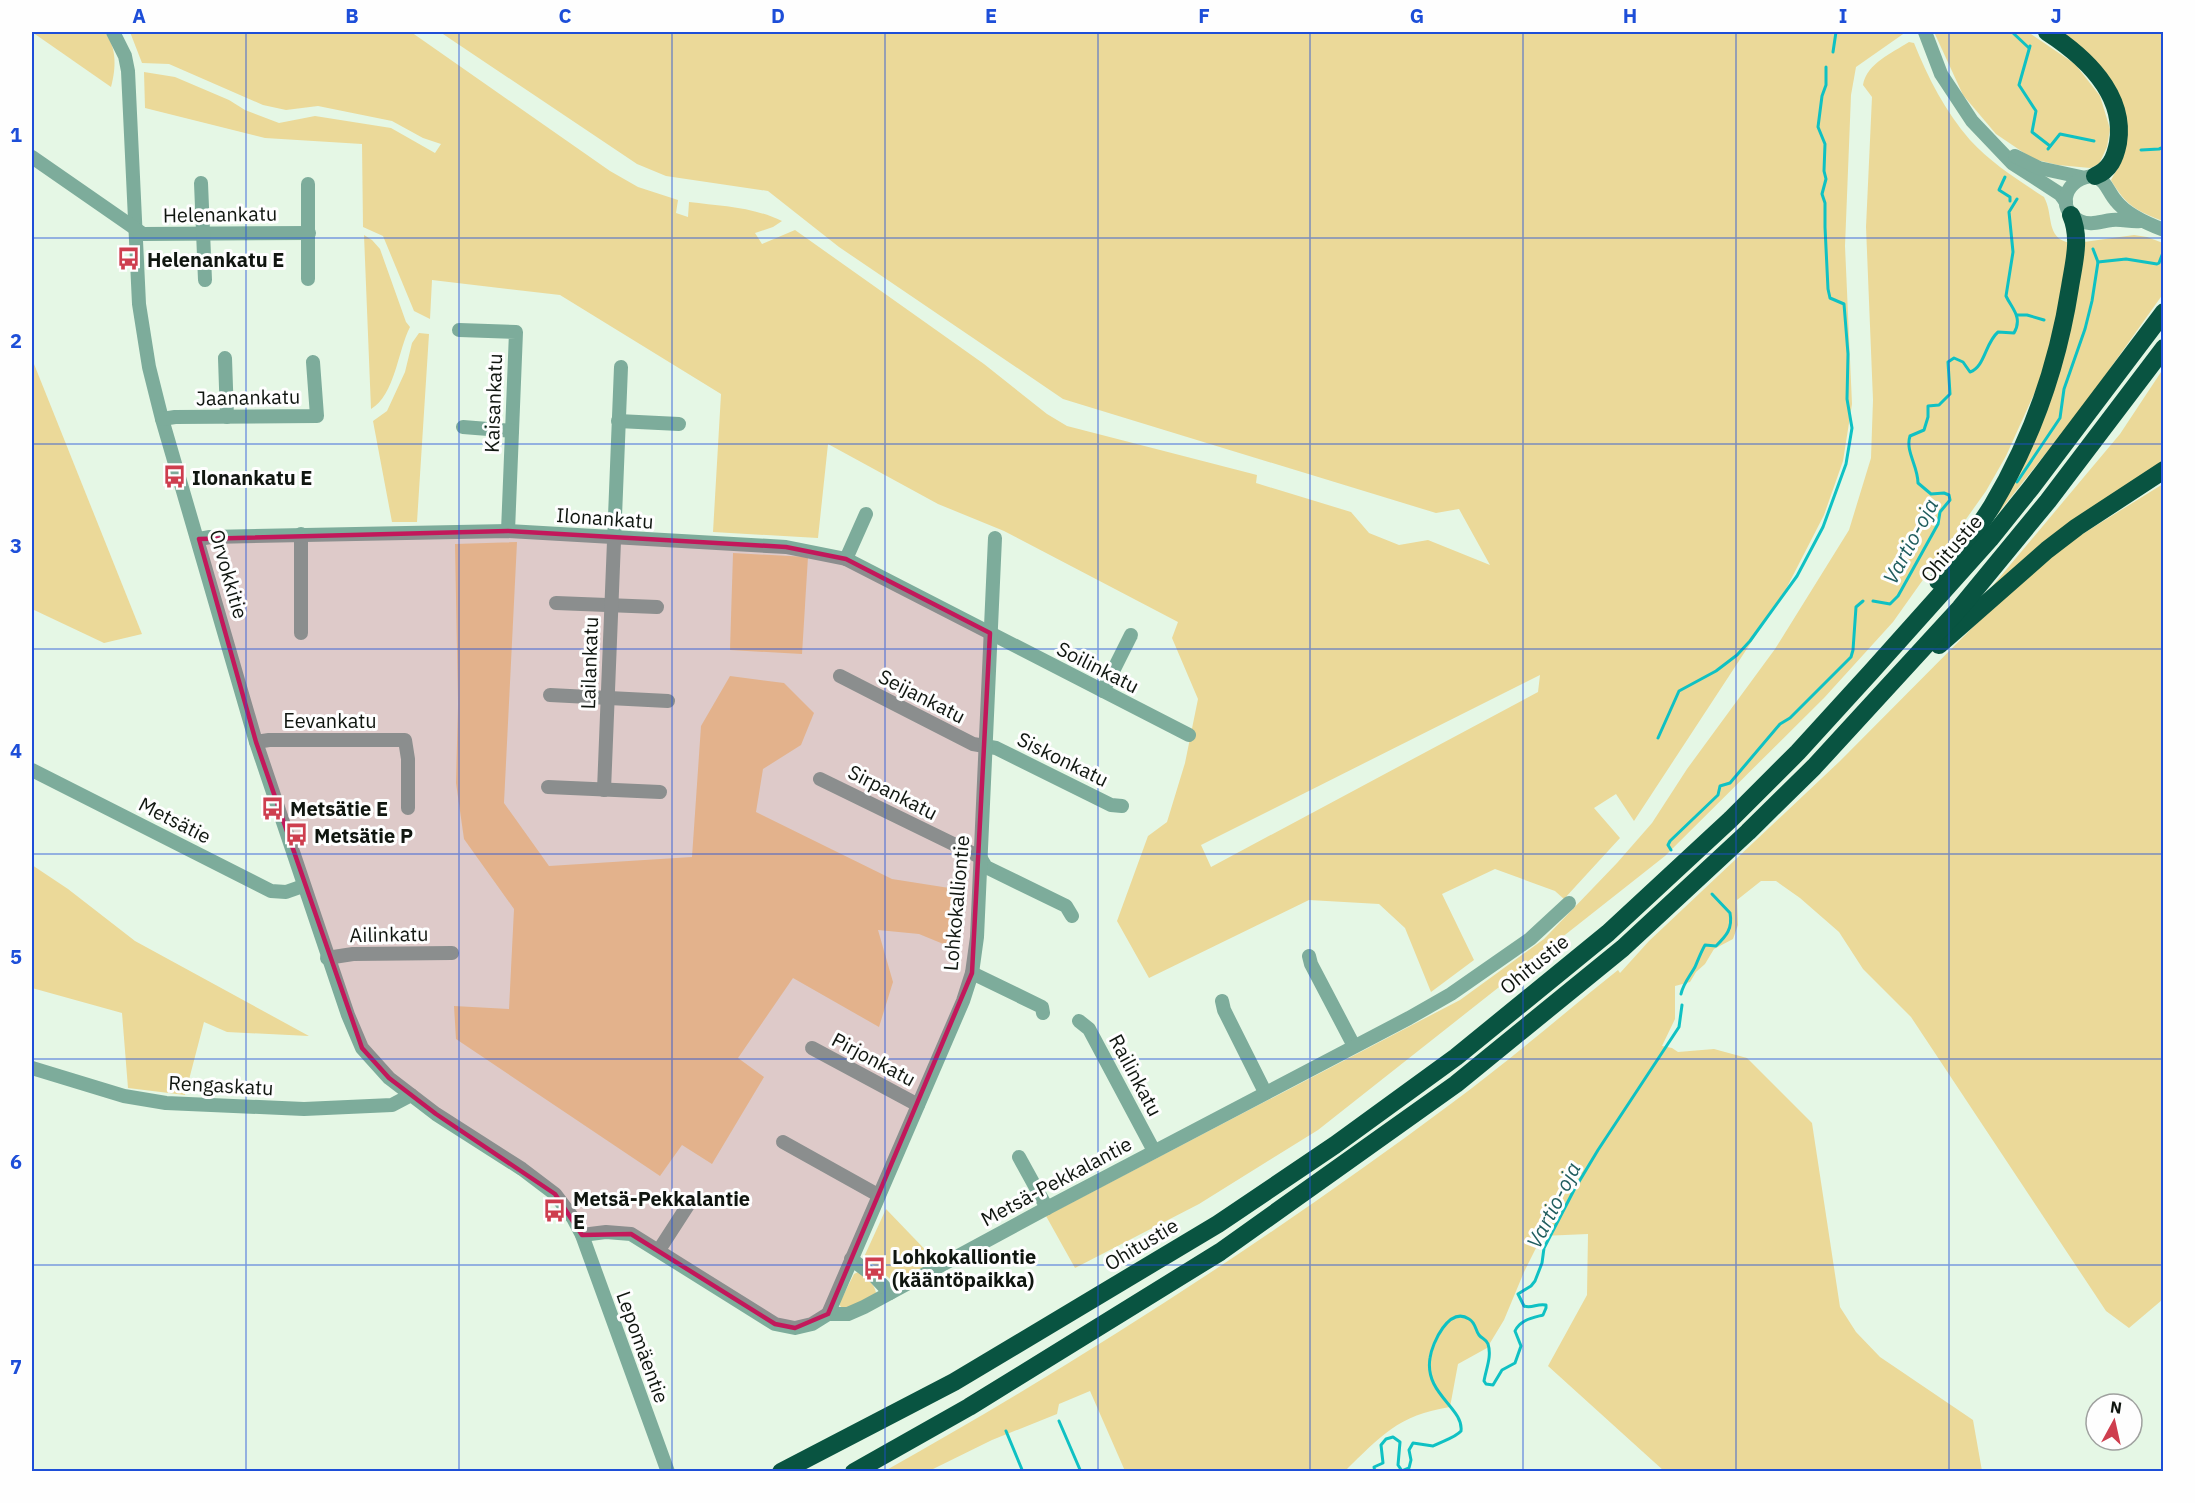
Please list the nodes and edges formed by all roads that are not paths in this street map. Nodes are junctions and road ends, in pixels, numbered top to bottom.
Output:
1 (113, 32) edge
2 (1925, 32) edge
3 (2047, 32) edge
4 (2000, 149) junction
5 (32, 157) edge
6 (2088, 177) junction
7 (201, 183) dead end
8 (308, 184) dead end
9 (2068, 208) junction
10 (2140, 221) junction
11 (134, 228) junction
12 (2163, 230) edge
13 (309, 233) junction
14 (205, 234) junction
15 (308, 279) dead end
16 (205, 280) dead end
17 (2163, 312) edge
18 (459, 330) dead end
19 (2163, 348) edge
20 (225, 358) dead end
21 (313, 362) dead end
22 (621, 367) dead end
23 (227, 417) junction
24 (162, 419) junction
25 (618, 421) junction
26 (679, 424) dead end
27 (463, 427) dead end
28 (512, 431) junction
29 (2163, 470) edge
30 (866, 514) dead end
31 (508, 531) junction
32 (301, 534) junction
33 (613, 538) junction
34 (995, 538) dead end
35 (199, 539) junction
36 (846, 559) junction
37 (555, 603) dead end
38 (611, 605) junction
39 (657, 607) dead end
40 (301, 633) dead end
41 (990, 633) junction
42 (1131, 635) dead end
43 (1871, 672) junction
44 (840, 676) dead end
45 (1103, 691) junction
46 (1883, 692) junction
47 (550, 695) dead end
48 (607, 698) junction
49 (668, 701) dead end
50 (1189, 735) dead end
51 (256, 742) junction
52 (986, 746) junction
53 (32, 770) edge
54 (820, 779) dead end
55 (548, 787) dead end
56 (604, 790) junction
57 (660, 792) dead end
58 (1122, 806) dead end
59 (408, 808) dead end
60 (980, 857) junction
61 (303, 886) junction
62 (1569, 903) dead end
63 (1072, 916) dead end
64 (452, 953) dead end
65 (1308, 956) dead end
66 (327, 958) junction
67 (972, 973) junction
68 (1222, 1001) dead end
69 (1043, 1013) dead end
70 (1079, 1021) dead end
71 (1354, 1046) junction
72 (812, 1048) dead end
73 (32, 1068) edge
74 (1265, 1092) junction
75 (411, 1095) junction
76 (918, 1105) junction
77 (783, 1142) dead end
78 (1154, 1151) junction
79 (1019, 1156) dead end
80 (878, 1195) junction
81 (690, 1202) dead end
82 (1047, 1208) junction
83 (582, 1235) junction
84 (659, 1250) junction
85 (851, 1259) junction
86 (890, 1293) junction
87 (828, 1314) junction
88 (668, 1472) edge
89 (781, 1472) edge
90 (854, 1472) edge

1 - 11 street, Orvokkitie
2 - 4 street
3 - 6 highway
4 - 6 street
4 - 9 street
5 - 11 street
6 - 9 street
6 - 10 street
7 - 14 street
8 - 13 street
9 - 10 street
9 - 43 highway
10 - 12 street
11 - 14 street, Helenankatu
11 - 24 street, Orvokkitie
13 - 14 street, Helenankatu
13 - 15 street
14 - 16 street
17 - 43 highway, Ohitustie
18 - 28 street, Kaisankatu
19 - 46 highway
20 - 23 street
21 - 23 street, Jaanankatu
22 - 25 street, Lailankatu
23 - 24 street, Jaanankatu
24 - 35 street, Orvokkitie
25 - 26 street
25 - 33 street, Lailankatu
27 - 28 street
28 - 31 street, Kaisankatu
29 - 46 highway
30 - 36 street
31 - 32 street, Ilonankatu
31 - 33 street, Ilonankatu
32 - 35 street, Ilonankatu
32 - 40 street
33 - 36 street, Ilonankatu
33 - 38 street, Lailankatu
34 - 41 street, Lohkokalliontie
35 - 51 street, Orvokkitie
36 - 41 street, Ilonankatu
37 - 38 street
38 - 39 street
38 - 48 street, Lailankatu
41 - 45 street, Soilinkatu
41 - 52 street, Lohkokalliontie
42 - 45 street
43 - 89 highway, Ohitustie
44 - 52 street, Seijankatu
45 - 50 street, Soilinkatu
46 - 90 highway
47 - 48 street
48 - 49 street
48 - 56 street, Lailankatu
51 - 59 street, Eevankatu
51 - 61 street, Orvokkitie
52 - 58 street, Siskonkatu
52 - 60 street, Lohkokalliontie
53 - 61 street, Metsätie
54 - 60 street, Sirpankatu
55 - 56 street
56 - 57 street
60 - 63 street, Sirpankatu
60 - 67 street, Lohkokalliontie
61 - 66 street, Orvokkitie
62 - 71 street, Metsä-Pekkalantie
64 - 66 street, Ailinkatu
65 - 71 street
66 - 75 street, Orvokkitie
67 - 69 street
67 - 76 street, Lohkokalliontie
68 - 74 street
70 - 78 street, Railinkatu
71 - 74 street, Metsä-Pekkalantie
72 - 76 street, Pirjonkatu
73 - 75 street, Rengaskatu
74 - 78 street, Metsä-Pekkalantie
75 - 83 street
76 - 80 street, Lohkokalliontie
77 - 80 street
78 - 82 street, Metsä-Pekkalantie
79 - 82 street
80 - 85 street, Lohkokalliontie
81 - 84 street
82 - 86 street, Metsä-Pekkalantie
83 - 84 street, Metsä-Pekkalantie
83 - 88 street, Lepomäentie
84 - 87 street, Metsä-Pekkalantie
85 - 86 street
85 - 87 street, Lohkokalliontie
86 - 87 street, Metsä-Pekkalantie

